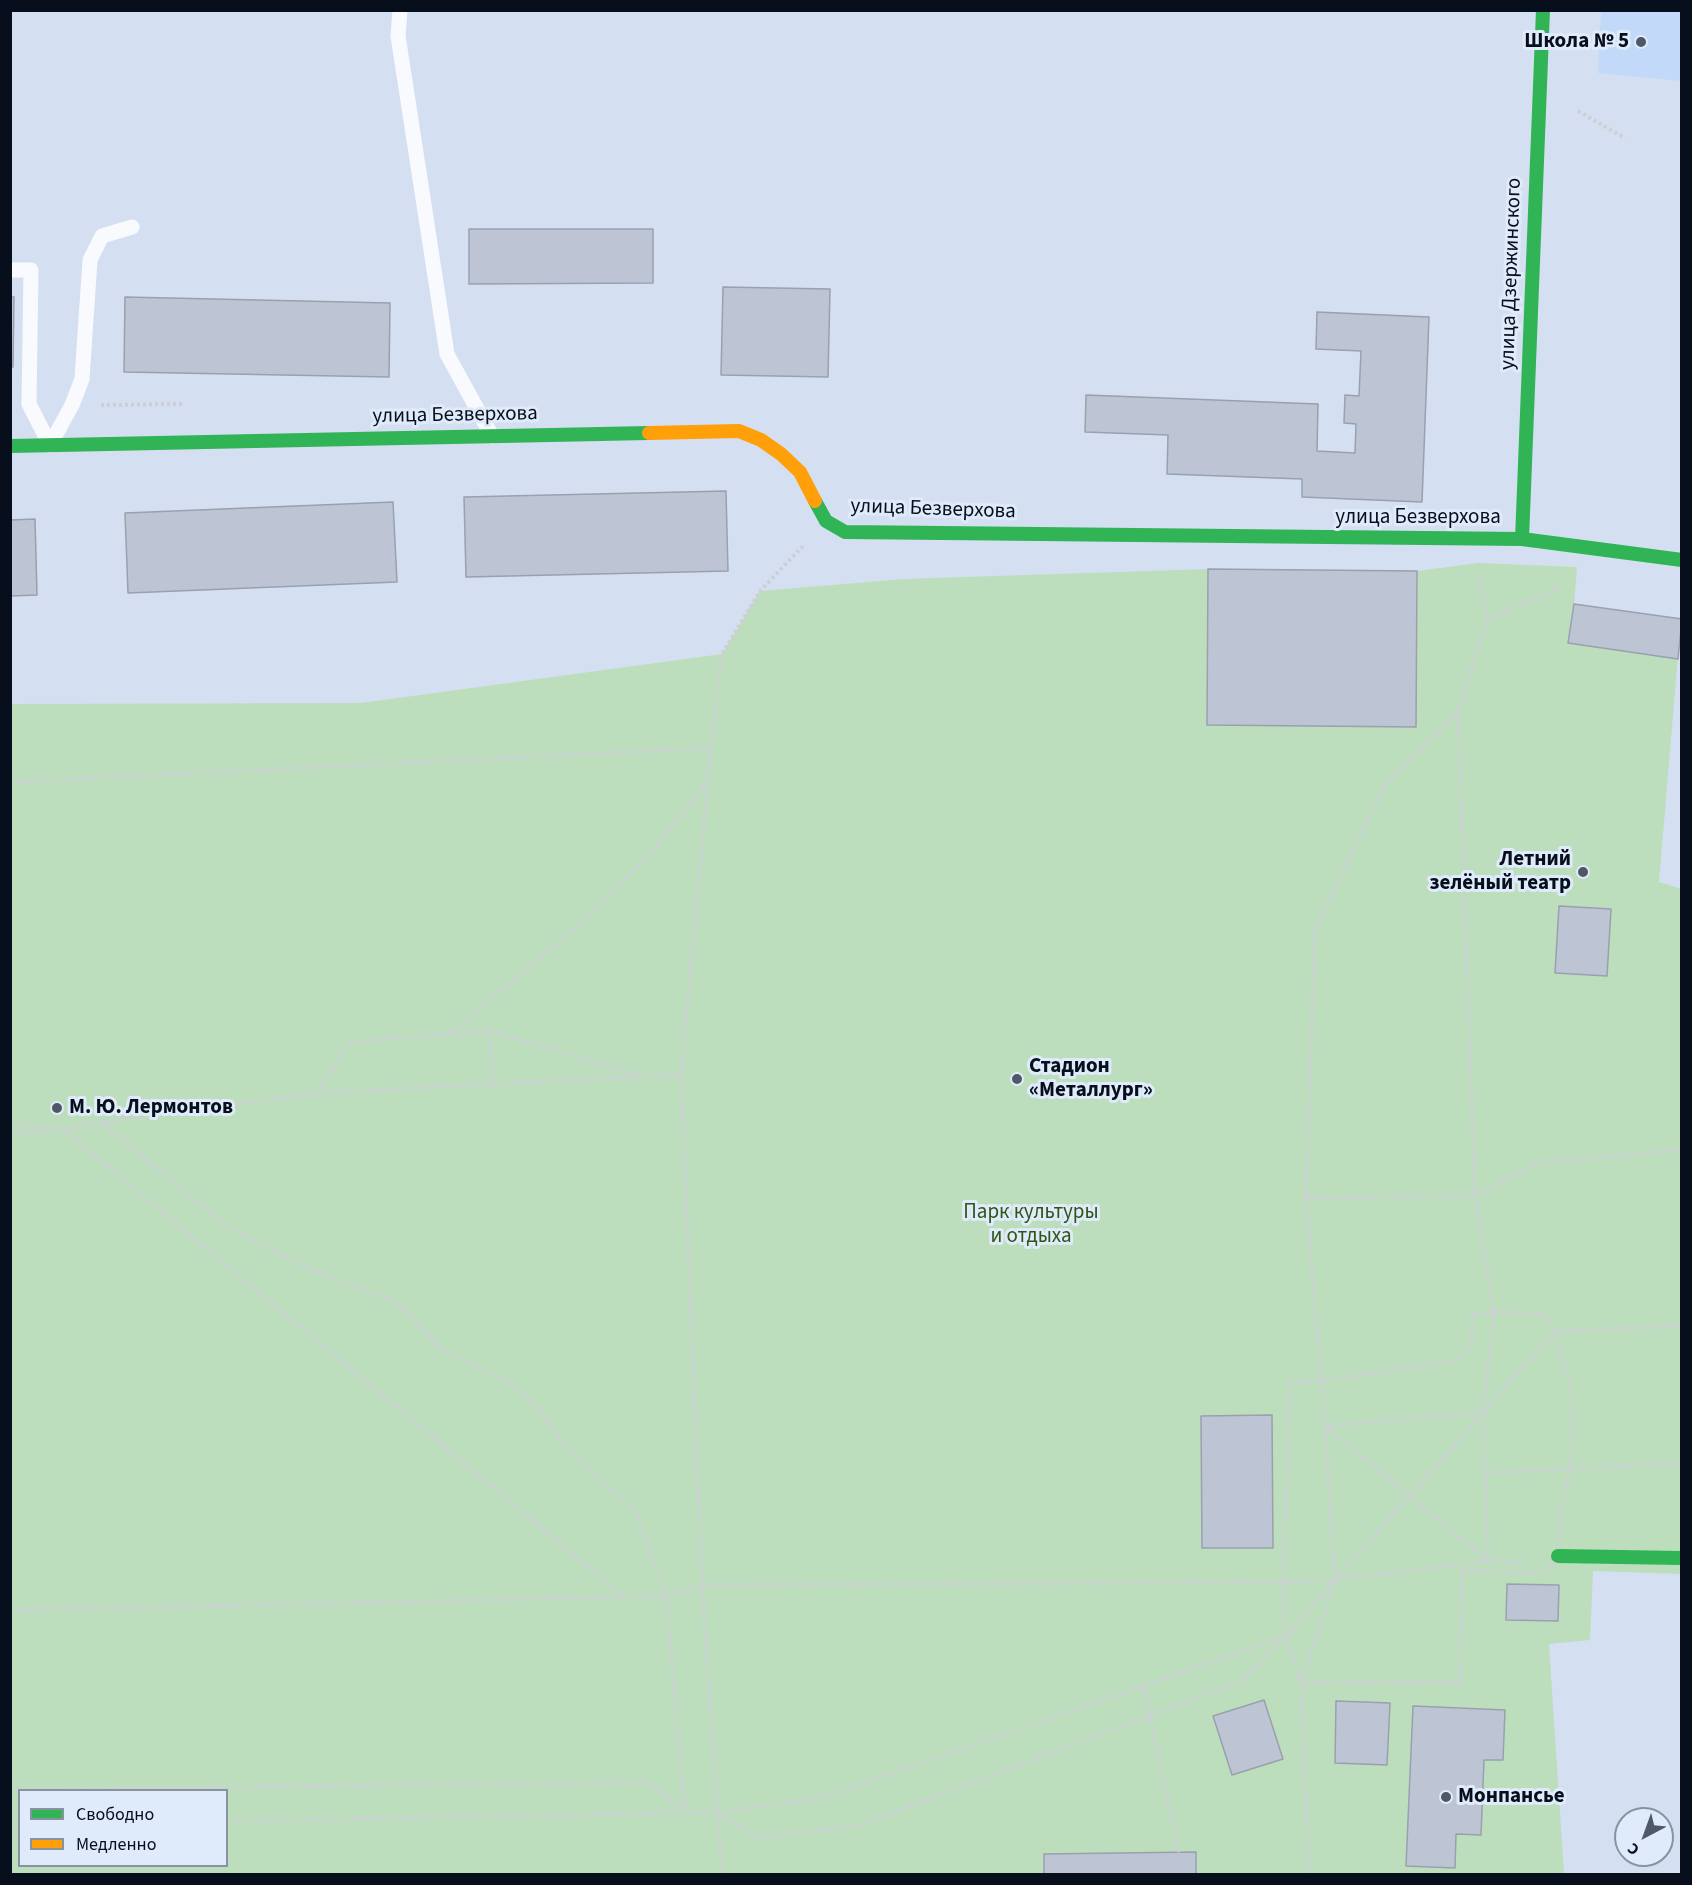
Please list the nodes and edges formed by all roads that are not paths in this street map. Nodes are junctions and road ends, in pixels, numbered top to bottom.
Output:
1 (400, 10) edge
2 (1543, 10) edge
3 (132, 227) dead end
4 (10, 270) edge
5 (492, 436) junction
6 (10, 446) edge
7 (50, 446) junction
8 (1522, 539) junction
9 (1682, 560) edge
10 (1682, 1558) edge
11 (1554, 1561) road end

1 - 5 lane
2 - 8 street, улица Дзержинского
3 - 7 lane
4 - 7 lane
5 - 7 street, улица Безверхова
5 - 8 street, улица Безверхова
6 - 7 street, улица Безверхова
8 - 9 street, улица Безверхова
10 - 11 street

